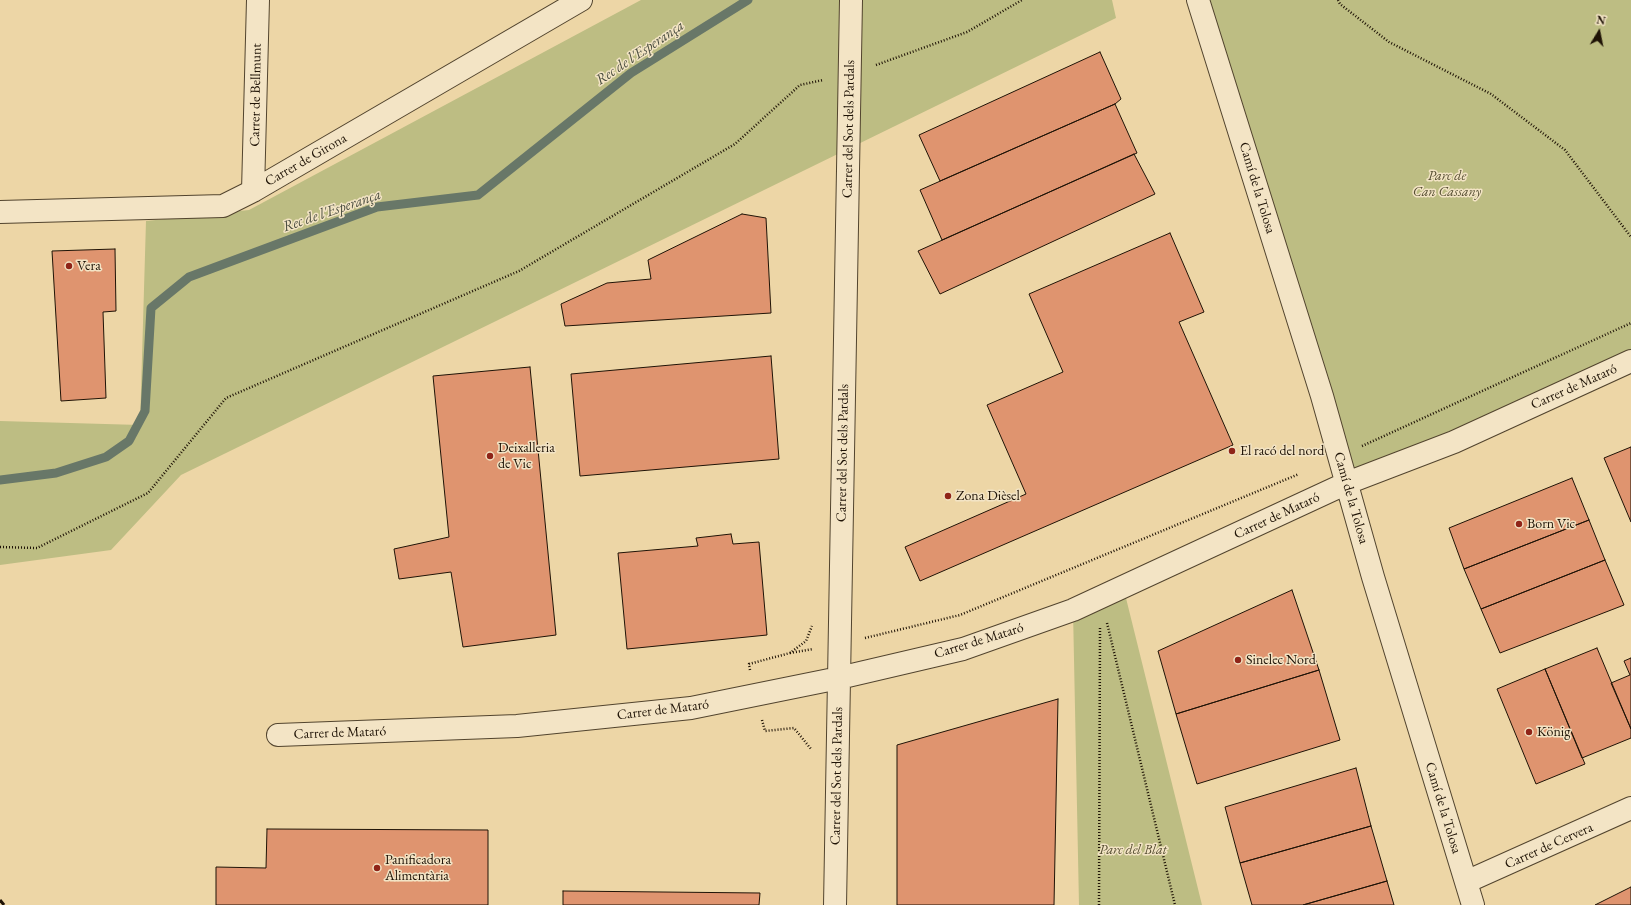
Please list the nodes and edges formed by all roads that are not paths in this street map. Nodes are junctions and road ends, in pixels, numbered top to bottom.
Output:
1 (258, 0) edge
2 (581, 0) edge
3 (851, 0) edge
4 (1198, 0) edge
5 (254, 191) junction
6 (0, 212) edge
7 (1631, 361) edge
8 (1347, 483) junction
9 (839, 678) junction
10 (278, 735) dead end
11 (1631, 808) edge
12 (1466, 882) junction
13 (835, 905) edge
14 (1473, 905) edge

1 - 5 street, Carrer de Bellmunt
2 - 5 street, Carrer de Girona
3 - 9 street, Carrer del Sot dels Pardals
4 - 8 street, Camí de la Tolosa
5 - 6 street, Carrer de Girona
7 - 8 street, Carrer de Mataró
8 - 9 street, Carrer de Mataró
8 - 12 street, Camí de la Tolosa
9 - 10 street, Carrer de Mataró
9 - 13 street, Carrer del Sot dels Pardals
11 - 12 street, Carrer de Cervera
12 - 14 street, Camí de la Tolosa

